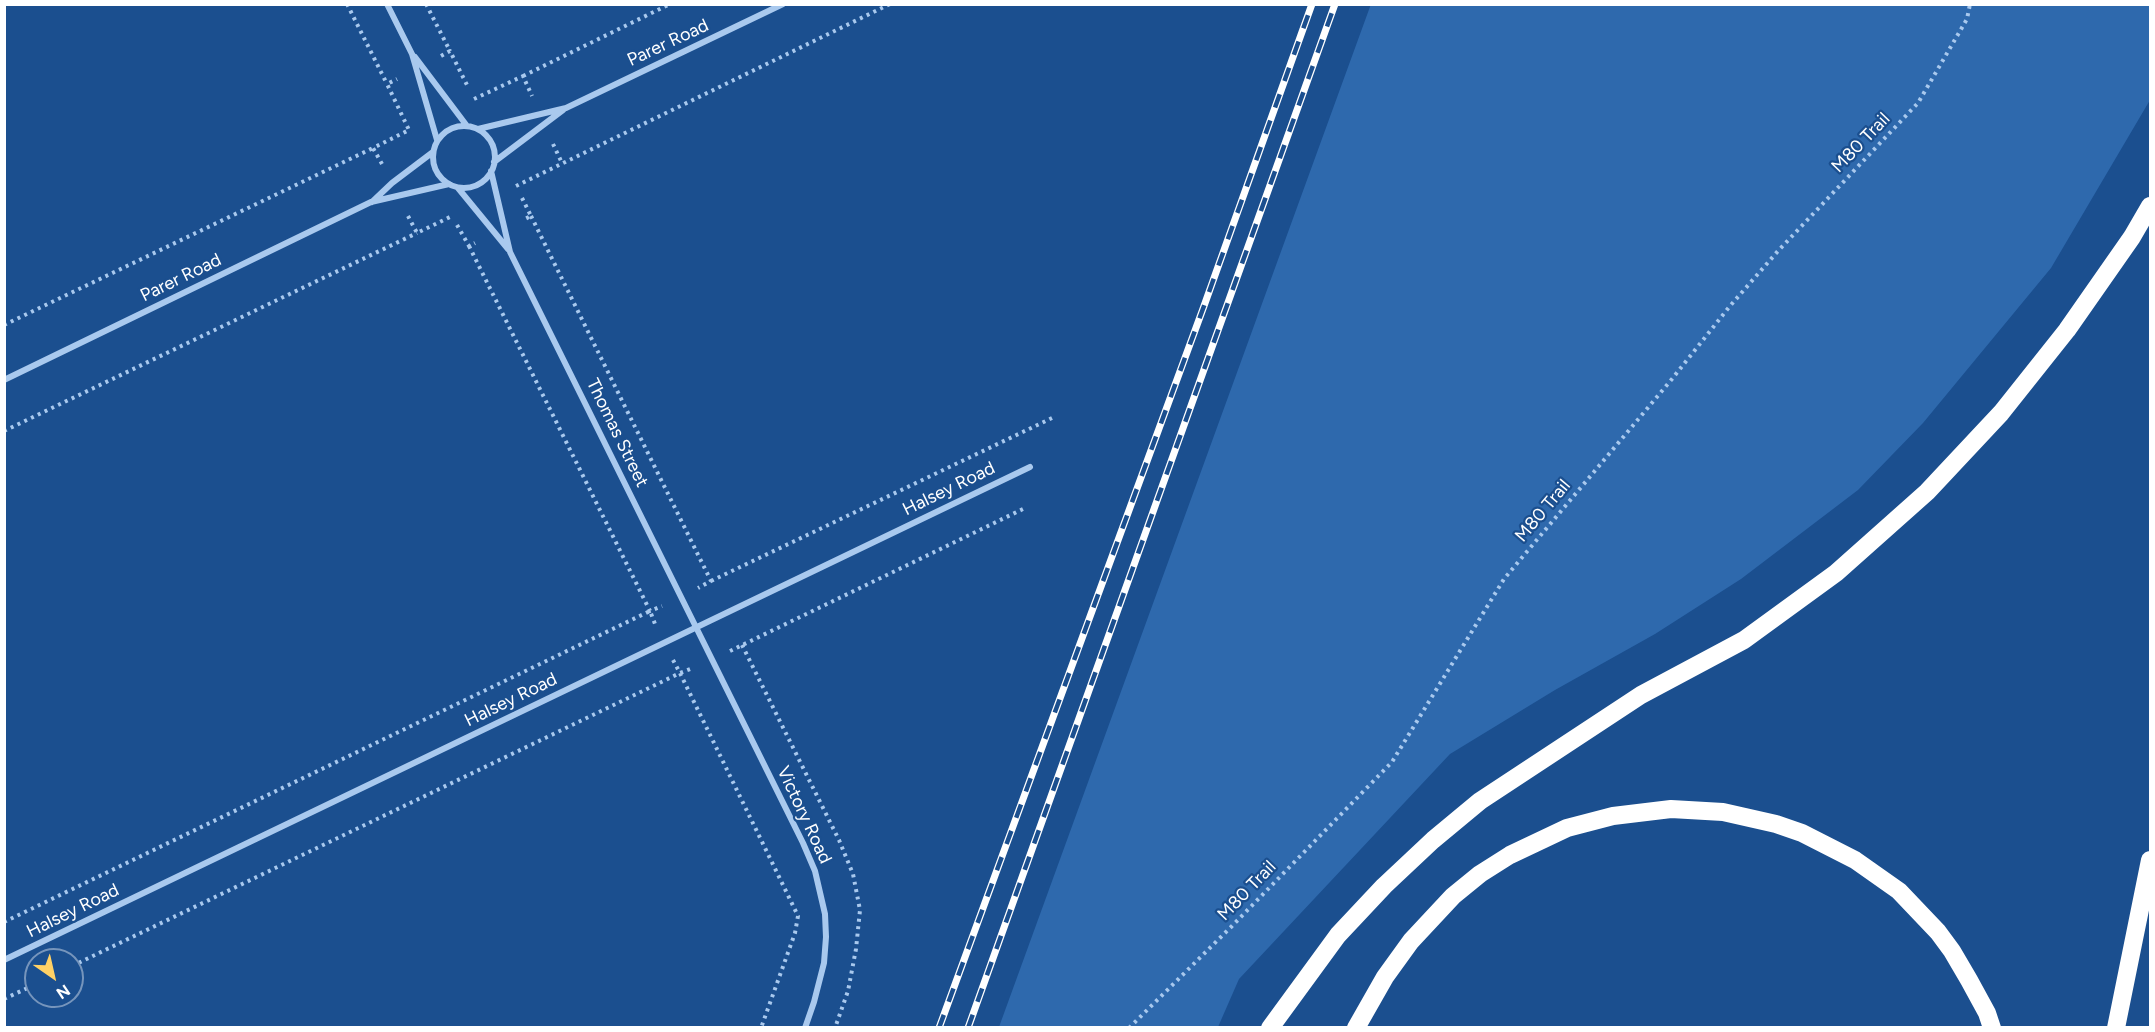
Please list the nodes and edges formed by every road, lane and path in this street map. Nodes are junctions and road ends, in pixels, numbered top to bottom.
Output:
1 (347, 4) edge
2 (387, 4) edge
3 (426, 4) edge
4 (670, 4) edge
5 (783, 4) edge
6 (890, 4) edge
7 (1970, 4) edge
8 (450, 51) dead end
9 (412, 54) junction
10 (523, 76) dead end
11 (387, 84) dead end
12 (566, 108) junction
13 (467, 126) junction
14 (478, 129) junction
15 (437, 140) junction
16 (373, 148) dead end
17 (433, 152) junction
18 (494, 162) junction
19 (562, 163) dead end
20 (491, 171) junction
21 (448, 184) junction
22 (458, 188) junction
23 (371, 202) junction
24 (2151, 206) edge
25 (417, 233) dead end
26 (510, 252) junction
27 (4, 325) edge
28 (4, 380) edge
29 (1052, 418) dead end
30 (4, 431) edge
31 (1030, 467) dead end
32 (1023, 509) dead end
33 (711, 581) dead end
34 (696, 628) junction
35 (664, 643) junction
36 (712, 660) junction
37 (680, 673) junction
38 (2151, 860) edge
39 (4, 922) edge
40 (4, 960) edge
41 (84, 960) edge
42 (24, 990) edge
43 (4, 999) edge
44 (761, 1028) edge
45 (805, 1028) edge
46 (1129, 1028) edge
47 (1270, 1028) edge
48 (1356, 1028) edge
49 (1992, 1028) edge
50 (2116, 1028) edge

1 - 11 path
2 - 9 street
3 - 8 path
4 - 10 path
5 - 12 street, Parer Road
6 - 19 path
7 - 46 path, M80 Trail
9 - 13 street
9 - 15 street
12 - 14 street, Parer Road
12 - 18 street, Parer Road
13 - 14 street
13 - 15 street
14 - 18 street
15 - 17 street
16 - 27 path
17 - 21 street
17 - 23 street, Parer Road
18 - 20 street
20 - 22 street
20 - 26 street, Thomas Street
21 - 22 street
21 - 23 street, Parer Road
22 - 26 street, Thomas Street
23 - 28 street, Parer Road
24 - 47 highway
25 - 30 path
26 - 34 street, Thomas Street
29 - 33 path
31 - 34 street, Halsey Road
32 - 36 path
34 - 35 street, Halsey Road
34 - 36 street, Victory Road
35 - 37 path
35 - 39 path
35 - 40 street, Halsey Road
36 - 37 path
36 - 45 street, Victory Road
37 - 41 path
37 - 44 path
38 - 50 highway
42 - 43 path
48 - 49 highway

